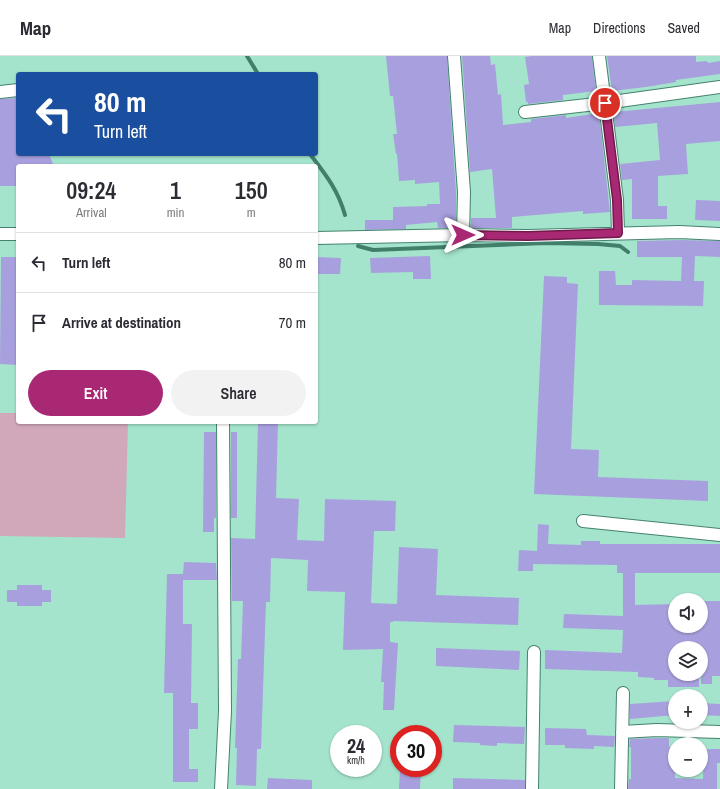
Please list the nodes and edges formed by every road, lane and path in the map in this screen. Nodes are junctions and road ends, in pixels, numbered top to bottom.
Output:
1 (454, 56) edge
2 (599, 56) edge
3 (720, 87) edge
4 (16, 90) edge
5 (0, 92) edge
6 (605, 103) junction
7 (525, 112) dead end
8 (618, 233) junction
9 (0, 234) edge
10 (16, 234) edge
11 (720, 234) edge
12 (463, 235) junction
13 (318, 238) edge
14 (222, 424) edge
15 (583, 521) dead end
16 (720, 535) edge
17 (534, 652) dead end
18 (623, 693) dead end
19 (622, 732) junction
20 (720, 732) edge
21 (221, 789) edge
22 (532, 789) edge
23 (621, 789) edge

1 - 12 street
2 - 6 street
3 - 6 street
4 - 5 street
6 - 7 street
6 - 8 street
8 - 11 street
8 - 12 street
9 - 10 street
12 - 13 street
14 - 21 street
15 - 16 street
17 - 22 street
18 - 19 street
19 - 20 street
19 - 23 street

